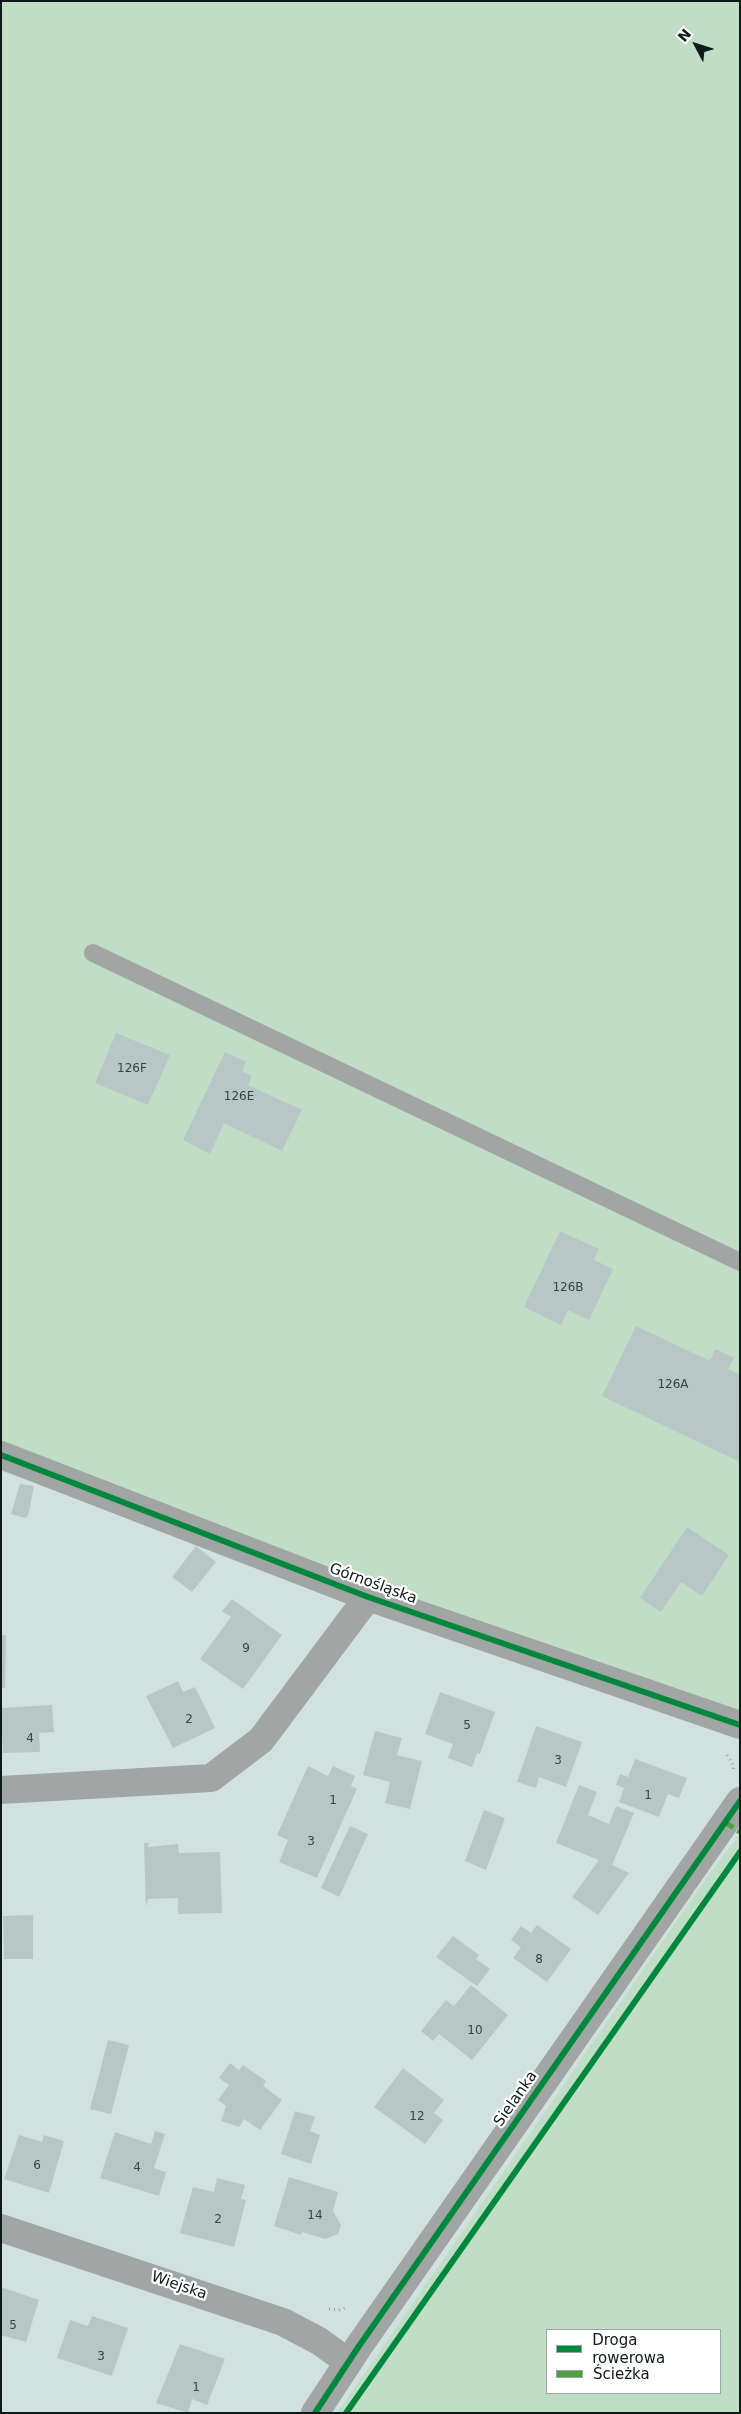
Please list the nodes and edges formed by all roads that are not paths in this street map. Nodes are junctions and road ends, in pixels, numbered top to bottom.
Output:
1 (93, 952) dead end
2 (740, 1262) edge
3 (1, 1455) edge
4 (368, 1597) junction
5 (740, 1725) edge
6 (1, 1790) edge
7 (740, 1801) edge
8 (1, 2228) edge
9 (348, 2362) junction
10 (314, 2413) edge

1 - 2 lane
3 - 4 street, Górnośląska
4 - 5 street, Górnośląska
4 - 6 street
7 - 9 street, Sielanka
8 - 9 street, Wiejska
9 - 10 street, Sielanka

